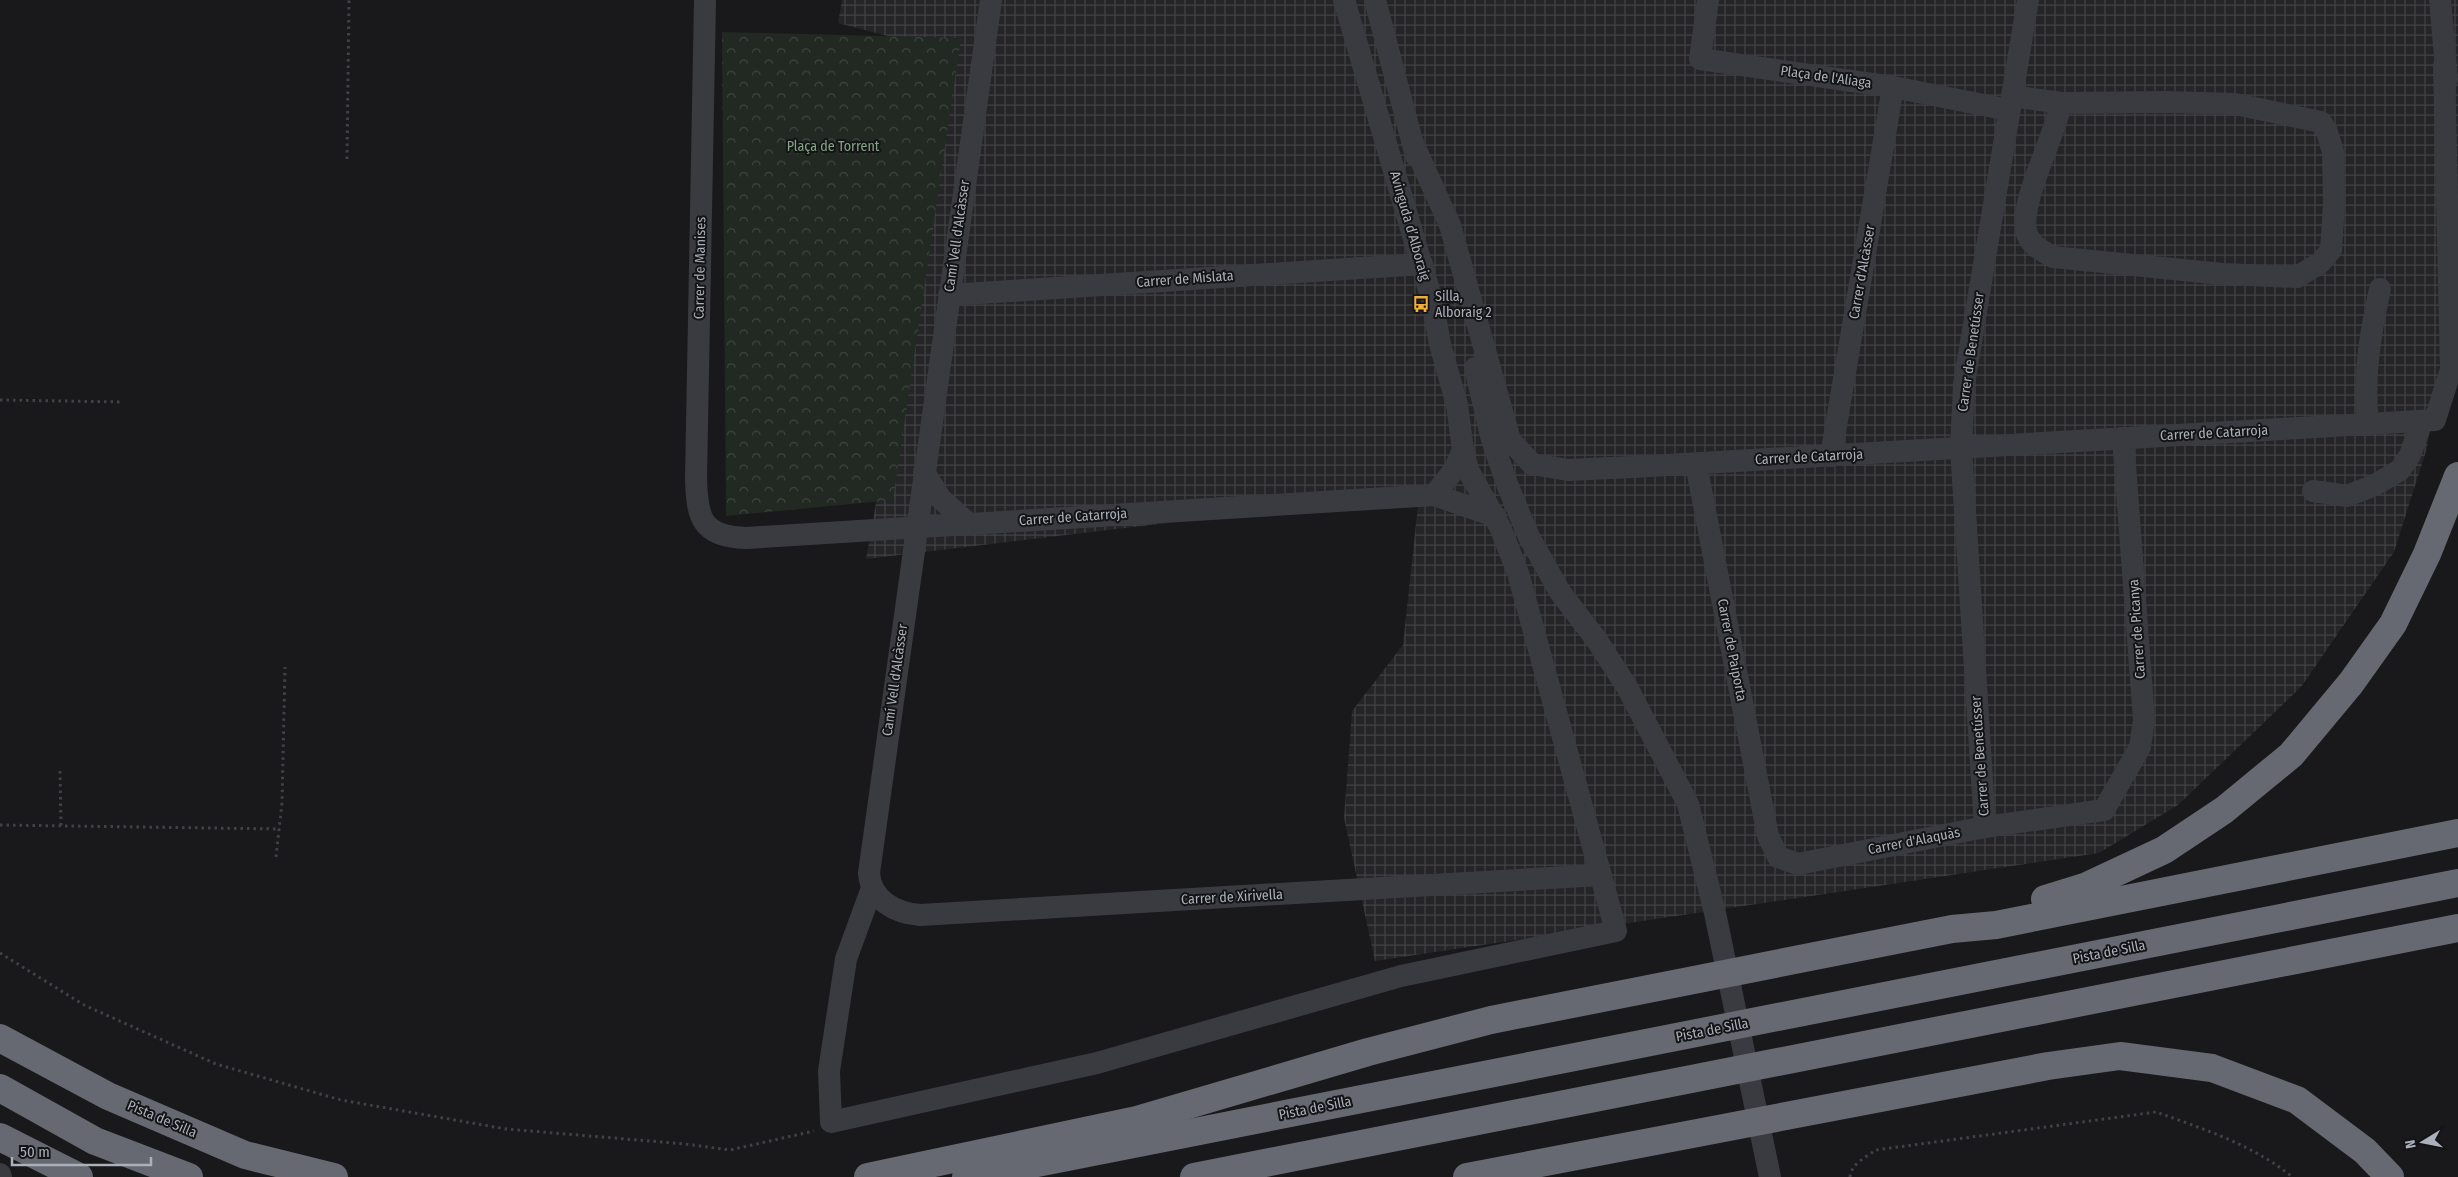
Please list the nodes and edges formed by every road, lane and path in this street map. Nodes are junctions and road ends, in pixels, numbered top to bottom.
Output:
1 (349, 0) edge
2 (705, 0) edge
3 (991, 0) edge
4 (1344, 0) edge
5 (1374, 0) edge
6 (1708, 0) edge
7 (2028, 0) edge
8 (2440, 0) edge
9 (2444, 65) junction
10 (1894, 88) junction
11 (2011, 103) junction
12 (2061, 103) junction
13 (2458, 138) edge
14 (1412, 141) junction
15 (347, 159) dead end
16 (1422, 264) junction
17 (2380, 289) dead end
18 (949, 295) junction
19 (1432, 300) junction
20 (0, 400) edge
21 (122, 402) dead end
22 (2428, 420) junction
23 (2368, 424) junction
24 (2123, 438) junction
25 (1492, 440) junction
26 (1961, 448) junction
27 (1463, 450) junction
28 (1831, 456) junction
29 (1696, 464) junction
30 (924, 472) junction
31 (2458, 476) edge
32 (2313, 491) dead end
33 (1434, 495) junction
34 (1495, 516) junction
35 (969, 524) junction
36 (916, 527) junction
37 (712, 531) joint
38 (284, 667) dead end
39 (60, 771) dead end
40 (2104, 810) joint
41 (0, 825) edge
42 (61, 826) junction
43 (1985, 827) junction
44 (280, 829) junction
45 (2458, 833) edge
46 (1768, 836) joint
47 (276, 857) dead end
48 (1601, 875) junction
49 (2458, 883) edge
50 (872, 888) junction
51 (2458, 928) edge
52 (1952, 929) junction
53 (0, 953) edge
54 (0, 1038) edge
55 (0, 1088) edge
56 (831, 1122) junction
57 (0, 1137) edge
58 (78, 1177) edge
59 (189, 1177) edge
60 (334, 1177) edge
61 (868, 1177) edge
62 (966, 1177) edge
63 (1194, 1177) edge
64 (1467, 1177) edge
65 (1770, 1177) edge
66 (1850, 1177) edge
67 (2292, 1177) edge
68 (2390, 1177) edge

1 - 15 path
2 - 37 street, Carrer de Manises
3 - 18 street, Camí Vell d'Alcàsser
4 - 16 street, Avinguda d’Alboraig
5 - 14 street, Avinguda d’Alboraig
6 - 10 street, Plaça de l'Aliaga
7 - 11 street, Carrer de Benetússer
8 - 9 street
9 - 13 street
9 - 22 street
10 - 11 street, Plaça de l'Aliaga
10 - 28 street, Carrer d'Alcàsser
11 - 12 street, Plaça de l'Aliaga
11 - 26 street, Carrer de Benetússer
12 - 12 street, Plaça de l'Aliaga
14 - 25 street, Avinguda d’Alboraig
14 - 29 street, Carrer de Catarroja
16 - 18 street, Carrer de Mislata
16 - 19 street, Avinguda d’Alboraig
17 - 23 street
18 - 30 street, Camí Vell d'Alcàsser
19 - 25 street, Avinguda d’Alboraig
19 - 27 street
20 - 21 path
22 - 23 street, Carrer de Catarroja
22 - 32 street
23 - 24 street, Carrer de Catarroja
24 - 26 street, Carrer de Catarroja
24 - 40 street, Carrer de Picanya
25 - 65 street
26 - 28 street, Carrer de Catarroja
26 - 43 street, Carrer de Benetússer
27 - 33 street
27 - 34 street
28 - 29 street, Carrer de Catarroja
29 - 46 street, Carrer de Paiporta
30 - 35 street
30 - 36 street, Camí Vell d'Alcàsser
31 - 52 highway
33 - 34 street, Carrer de Catarroja
33 - 35 street, Carrer de Catarroja
34 - 48 street
35 - 36 street, Carrer de Catarroja
36 - 37 street, Carrer de Catarroja
36 - 50 street, Camí Vell d'Alcàsser
38 - 44 path
39 - 42 path
40 - 43 street, Carrer d'Alaquàs
41 - 42 path
42 - 44 path
43 - 46 street, Carrer d'Alaquàs
44 - 47 path
45 - 52 highway
48 - 50 street, Carrer de Xirivella
48 - 56 street
49 - 62 highway, Pista de Silla
50 - 56 street
51 - 63 highway
52 - 61 highway
53 - 56 path
54 - 60 highway, Pista de Silla
55 - 59 highway
57 - 58 highway
64 - 68 highway
66 - 67 path

